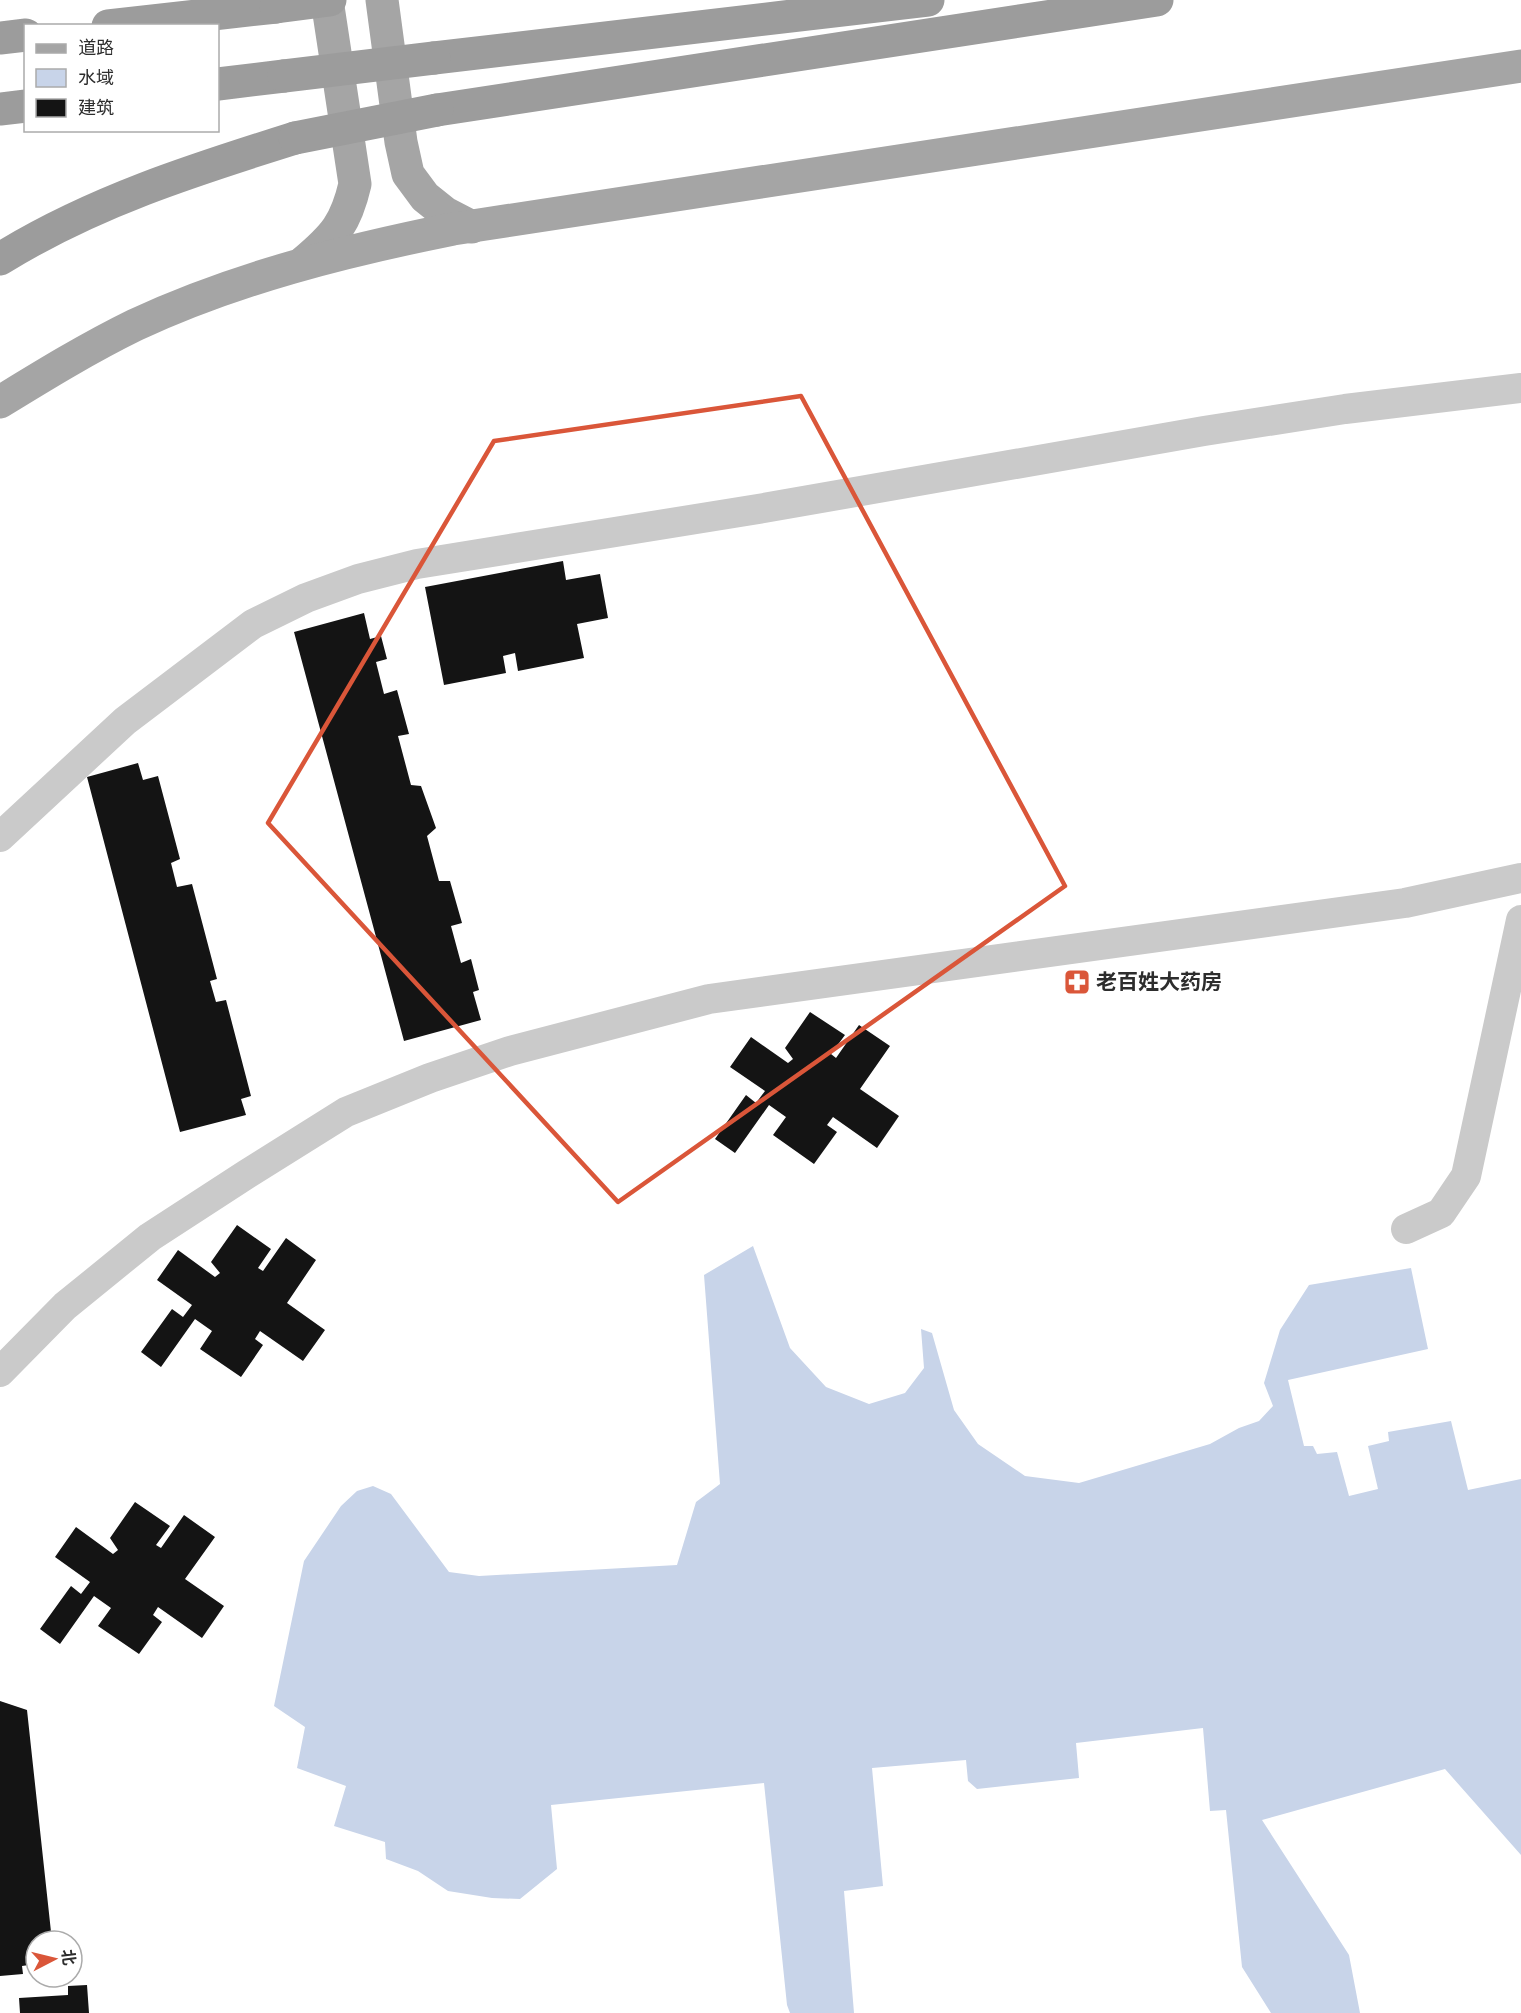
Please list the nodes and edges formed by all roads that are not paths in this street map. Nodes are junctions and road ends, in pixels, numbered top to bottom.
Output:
1 (329, 0) edge
2 (382, 0) edge
3 (928, 0) edge
4 (1157, 0) edge
5 (125, 24) edge
6 (24, 35) edge
7 (0, 38) edge
8 (1521, 66) edge
9 (219, 84) edge
10 (24, 106) edge
11 (0, 109) edge
12 (472, 226) junction
13 (0, 259) edge
14 (303, 263) junction
15 (1521, 388) edge
16 (0, 402) edge
17 (0, 837) edge
18 (1521, 878) edge
19 (1521, 920) edge
20 (1406, 1229) dead end
21 (0, 1372) edge

1 - 5 highway, bridge
1 - 14 main road
2 - 12 main road
3 - 9 highway, bridge
4 - 13 highway, bridge
6 - 7 highway
8 - 12 main road
10 - 11 highway
12 - 14 main road
14 - 16 main road
15 - 17 street
18 - 21 street
19 - 20 street

